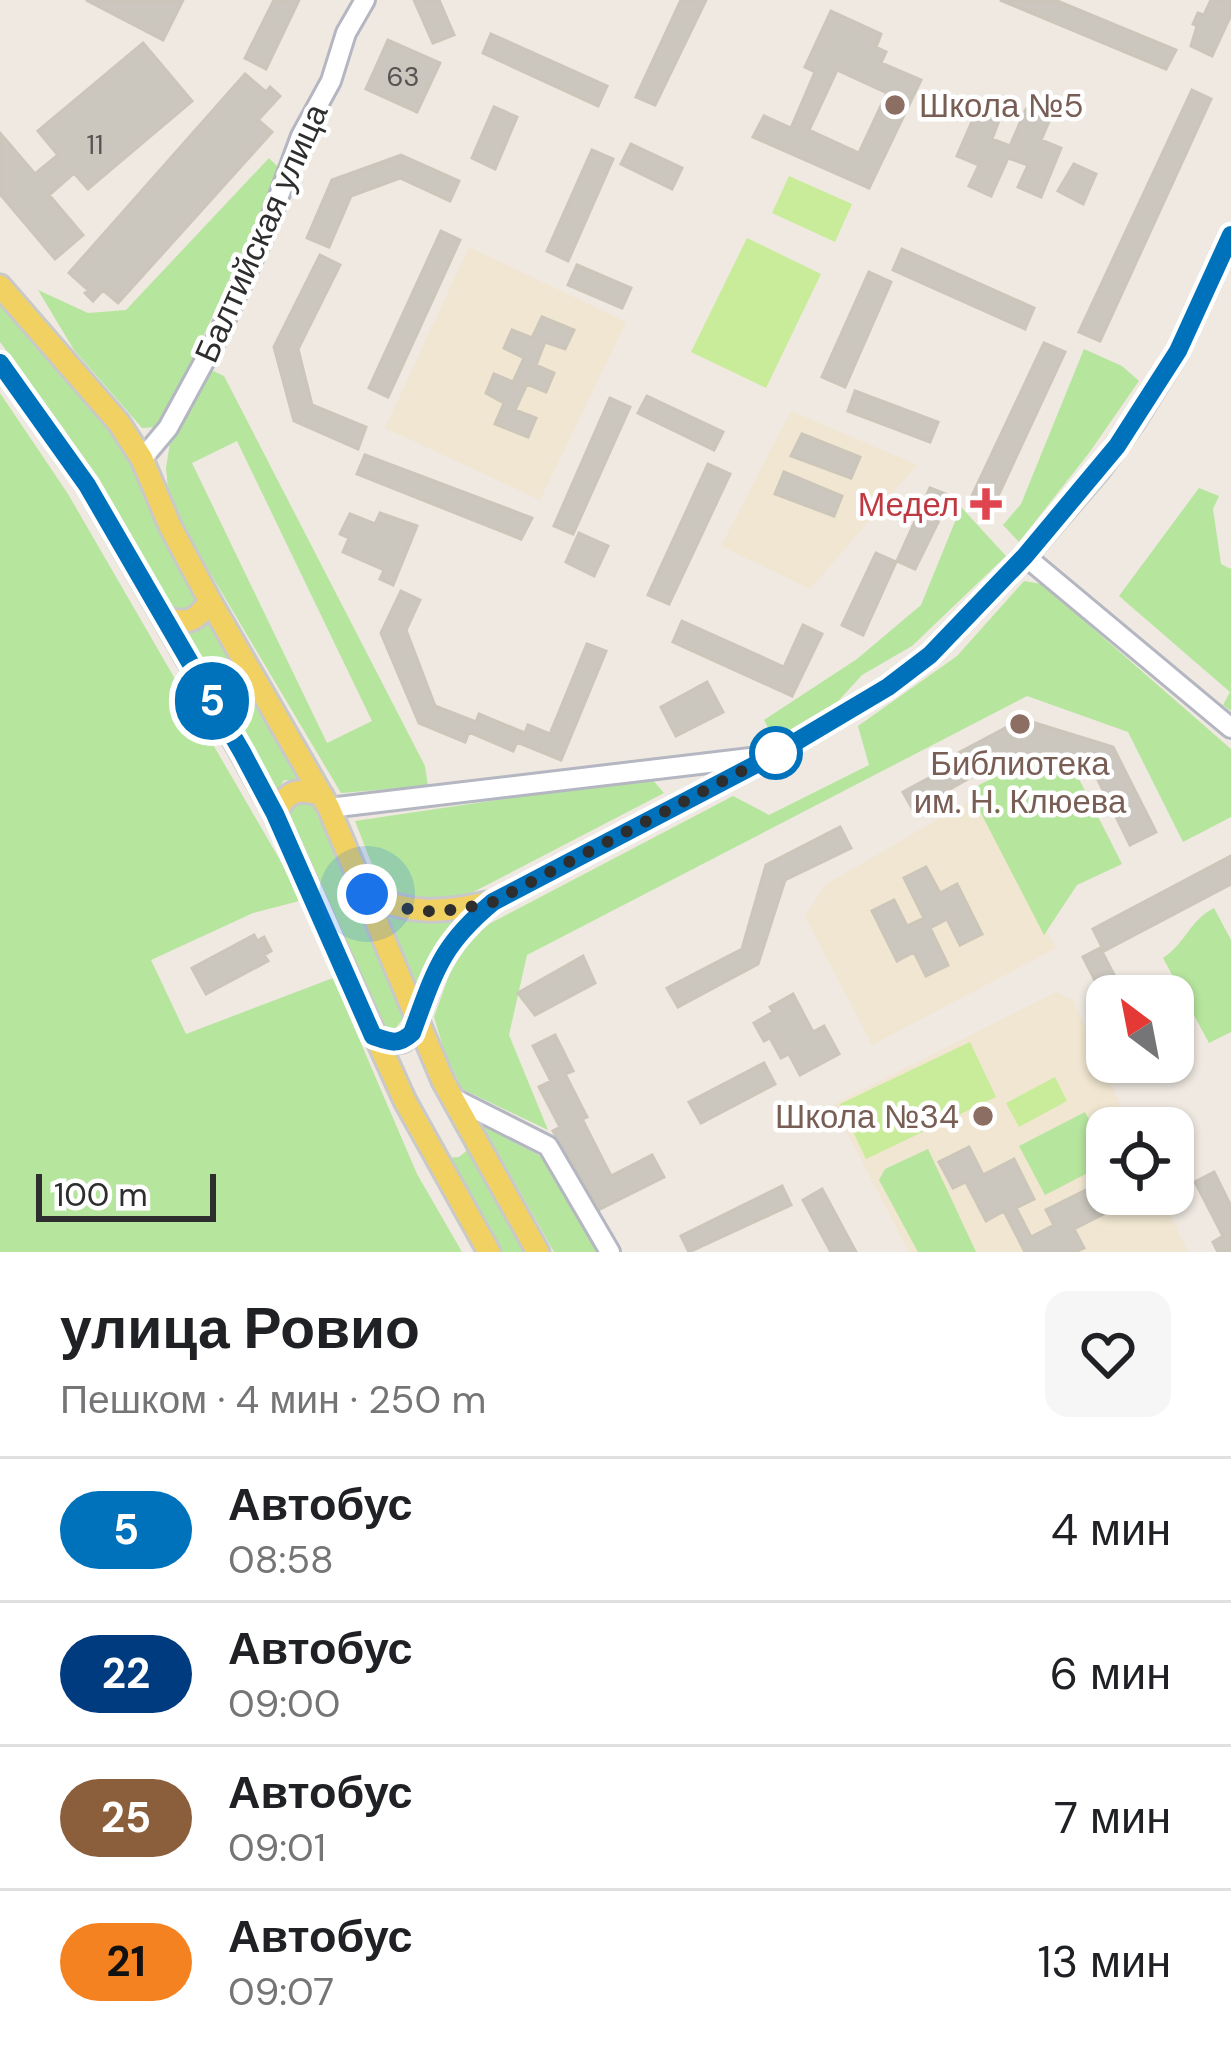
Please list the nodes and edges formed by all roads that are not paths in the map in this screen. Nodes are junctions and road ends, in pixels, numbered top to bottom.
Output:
1 (365, 0) edge
2 (1231, 235) edge
3 (0, 286) edge
4 (0, 363) edge
5 (142, 459) junction
6 (1025, 556) junction
7 (210, 601) junction
8 (166, 619) junction
9 (1231, 728) edge
10 (772, 756) junction
11 (326, 802) junction
12 (275, 814) junction
13 (367, 894) junction
14 (493, 902) junction
15 (417, 1018) junction
16 (373, 1036) junction
17 (452, 1098) junction
18 (470, 1133) junction
19 (431, 1148) junction
20 (489, 1252) edge
21 (538, 1252) edge
22 (610, 1252) edge

1 - 5 street, Балтийская улица
2 - 6 main road
3 - 5 main road
4 - 8 main road
5 - 7 main road
6 - 9 street
6 - 10 main road
7 - 8 main road
7 - 11 main road
8 - 12 main road
10 - 11 street
10 - 14 main road
11 - 12 main road
11 - 13 main road
12 - 16 main road
13 - 14 main road
13 - 15 main road
14 - 15 main road
15 - 16 main road
15 - 17 main road
16 - 19 main road
17 - 18 main road
17 - 22 street
18 - 19 main road
18 - 21 main road
19 - 20 main road

